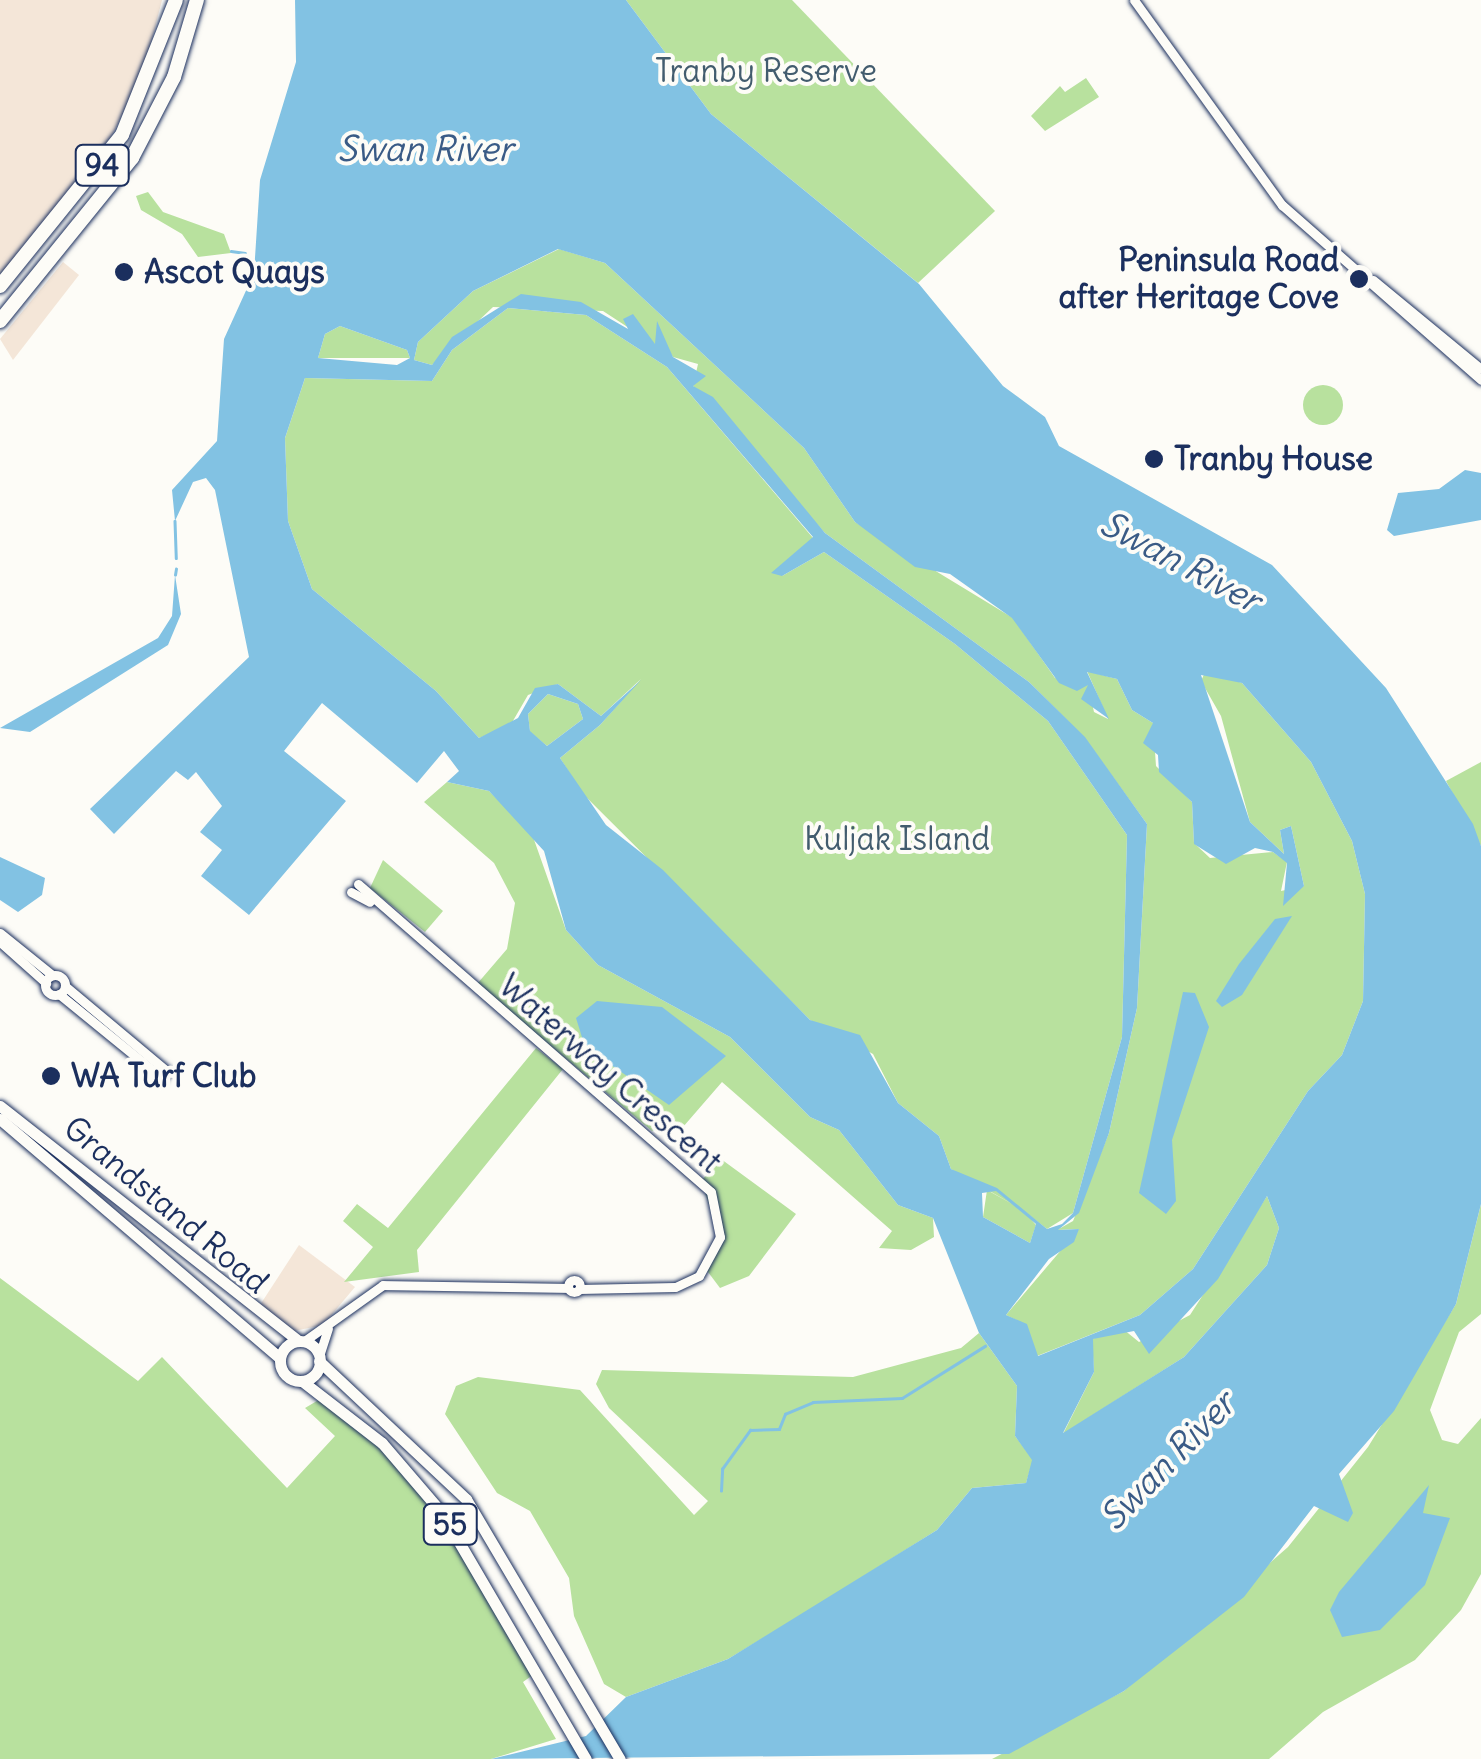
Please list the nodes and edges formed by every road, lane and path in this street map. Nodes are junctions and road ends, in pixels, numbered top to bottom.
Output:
1 (176, 0) edge
2 (197, 0) edge
3 (1134, 0) edge
4 (1370, 279) junction
5 (0, 286) edge
6 (0, 321) edge
7 (1481, 369) edge
8 (1481, 380) edge
9 (355, 888) dead end
10 (0, 933) edge
11 (0, 942) edge
12 (48, 979) junction
13 (62, 990) junction
14 (165, 1075) dead end
15 (0, 1106) edge
16 (0, 1119) edge
17 (329, 1326) junction
18 (301, 1342) junction
19 (280, 1358) junction
20 (319, 1359) junction
21 (302, 1380) junction
22 (586, 1759) edge
23 (620, 1759) edge

1 - 5 highway, 94
2 - 6 highway, 94
3 - 4 street
4 - 7 street
4 - 8 street
9 - 17 street, Waterway Crescent
10 - 12 street
11 - 12 street
12 - 13 street
12 - 13 street
13 - 14 street
15 - 18 main road, Grandstand Road / 55
16 - 19 main road, Grandstand Road / 55
17 - 18 street, Waterway Crescent
17 - 20 street
18 - 19 main road
18 - 20 main road, 55
19 - 21 main road, 55
20 - 21 main road
20 - 23 main road, 55
21 - 22 main road, 55

